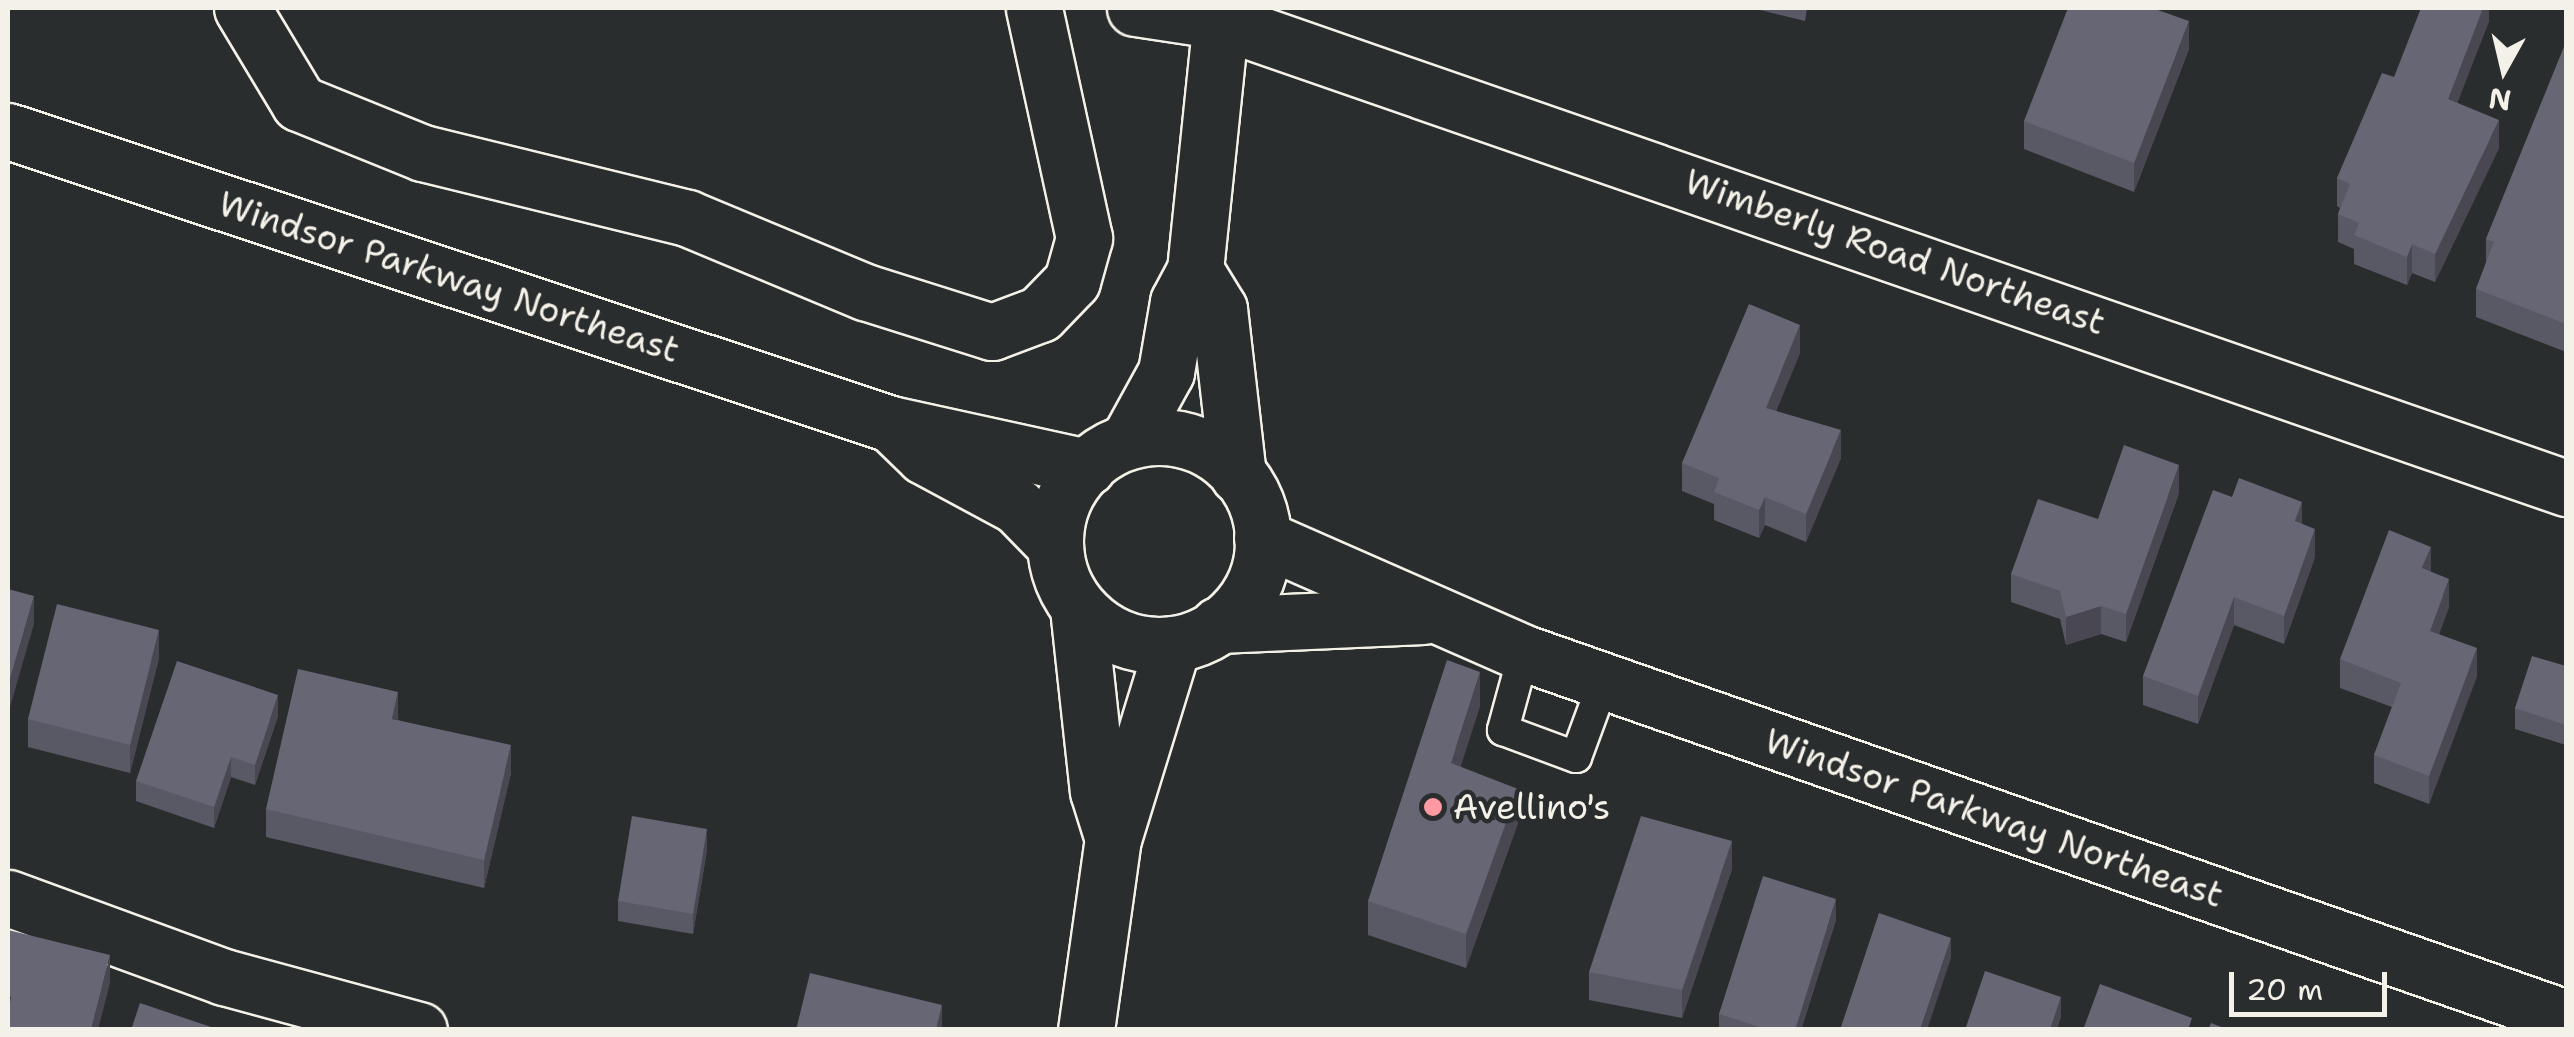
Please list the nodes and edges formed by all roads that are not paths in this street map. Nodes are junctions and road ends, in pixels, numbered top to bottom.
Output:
1 (242, 8) edge
2 (1034, 8) edge
3 (1136, 8) edge
4 (1222, 14) edge
5 (8, 131) edge
6 (1194, 270) junction
7 (892, 424) junction
8 (1108, 454) junction
9 (1238, 475) junction
10 (2566, 488) edge
11 (1262, 538) junction
12 (1054, 544) junction
13 (1078, 608) junction
14 (1423, 616) junction
15 (1196, 635) junction
16 (1524, 653) junction
17 (1604, 681) junction
18 (1113, 839) junction
19 (8, 898) edge
20 (2566, 1018) edge
21 (419, 1030) edge
22 (1086, 1030) edge

1 - 2 street
3 - 4 street, Wimberly Road Northeast
4 - 6 street
4 - 10 street, Wimberly Road Northeast
5 - 7 street, Windsor Parkway Northeast
6 - 8 street
6 - 9 street
7 - 8 street, Windsor Parkway Northeast
7 - 12 street, Windsor Parkway Northeast
8 - 9 street
8 - 12 street
9 - 11 street
11 - 14 street, Windsor Parkway Northeast
11 - 15 street
12 - 13 street
13 - 15 street
13 - 18 street
14 - 15 street, Windsor Parkway Northeast
14 - 16 street, Windsor Parkway Northeast
15 - 18 street
16 - 17 street, Windsor Parkway Northeast
16 - 17 lane
17 - 20 street, Windsor Parkway Northeast
18 - 22 street
19 - 21 street

